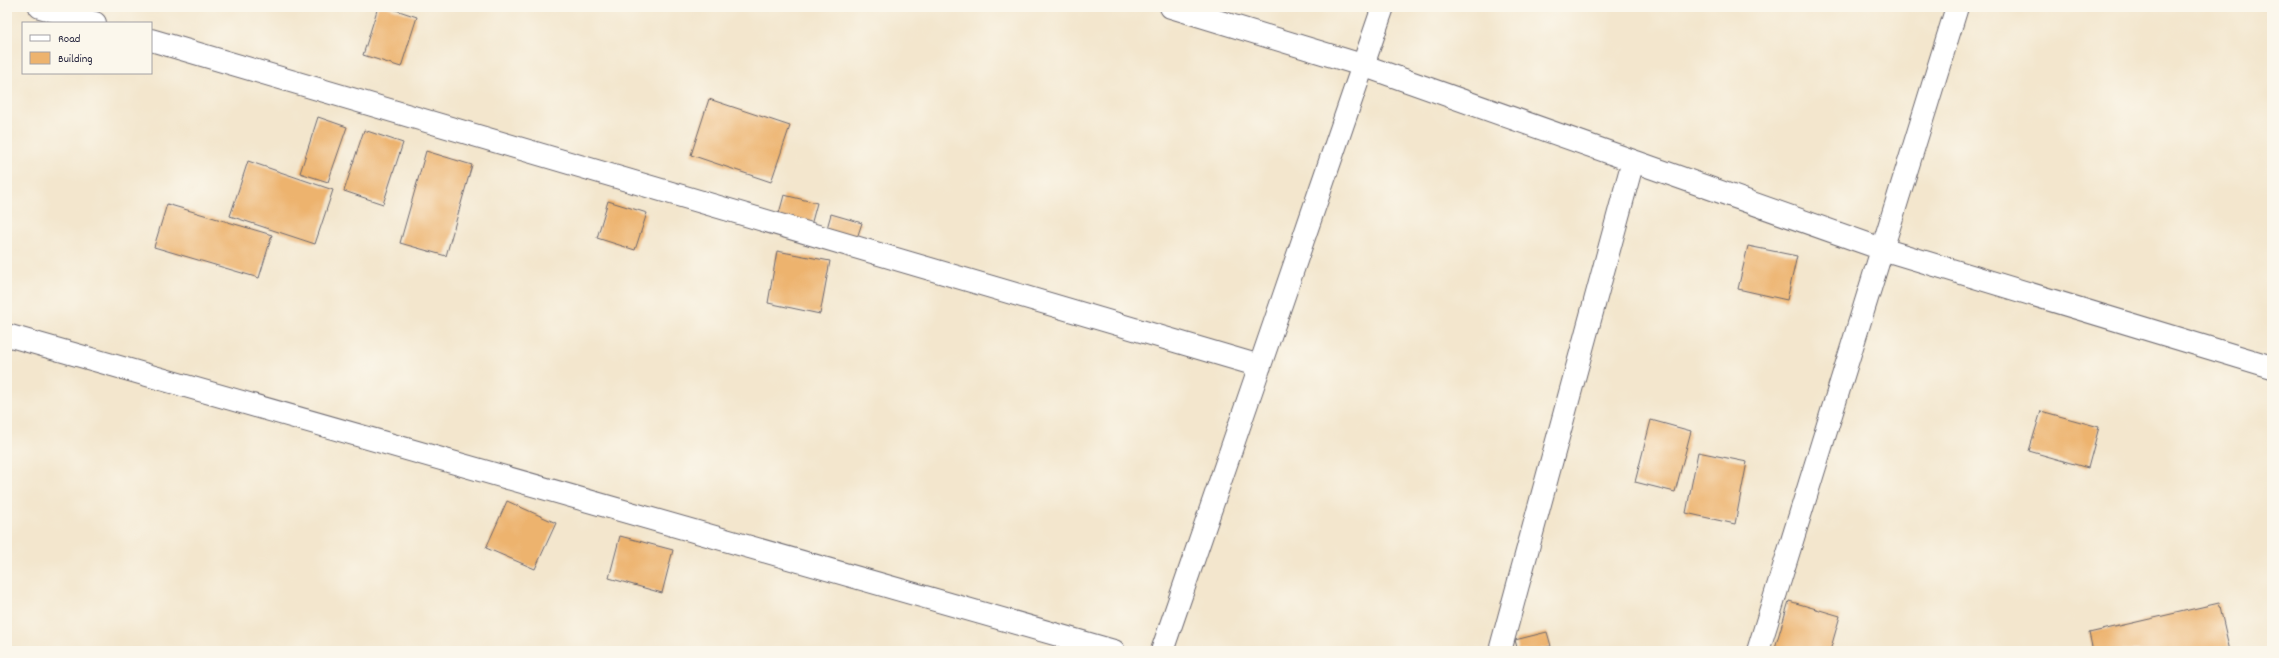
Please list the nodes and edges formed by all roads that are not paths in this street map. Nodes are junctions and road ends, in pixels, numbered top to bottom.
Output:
1 (40, 7) edge
2 (1171, 7) edge
3 (1383, 7) edge
4 (1957, 7) edge
5 (92, 22) edge
6 (152, 40) edge
7 (1362, 66) junction
8 (1633, 161) junction
9 (1882, 249) junction
10 (7, 335) edge
11 (1260, 366) junction
12 (2272, 367) edge
13 (1114, 651) edge
14 (1162, 651) edge
15 (1500, 651) edge
16 (1758, 651) edge

1 - 5 street
2 - 7 street
3 - 7 street
4 - 9 street
6 - 11 street
7 - 8 street
7 - 11 street
8 - 9 street
8 - 15 street
9 - 12 street
9 - 16 street
10 - 13 street
11 - 14 street

